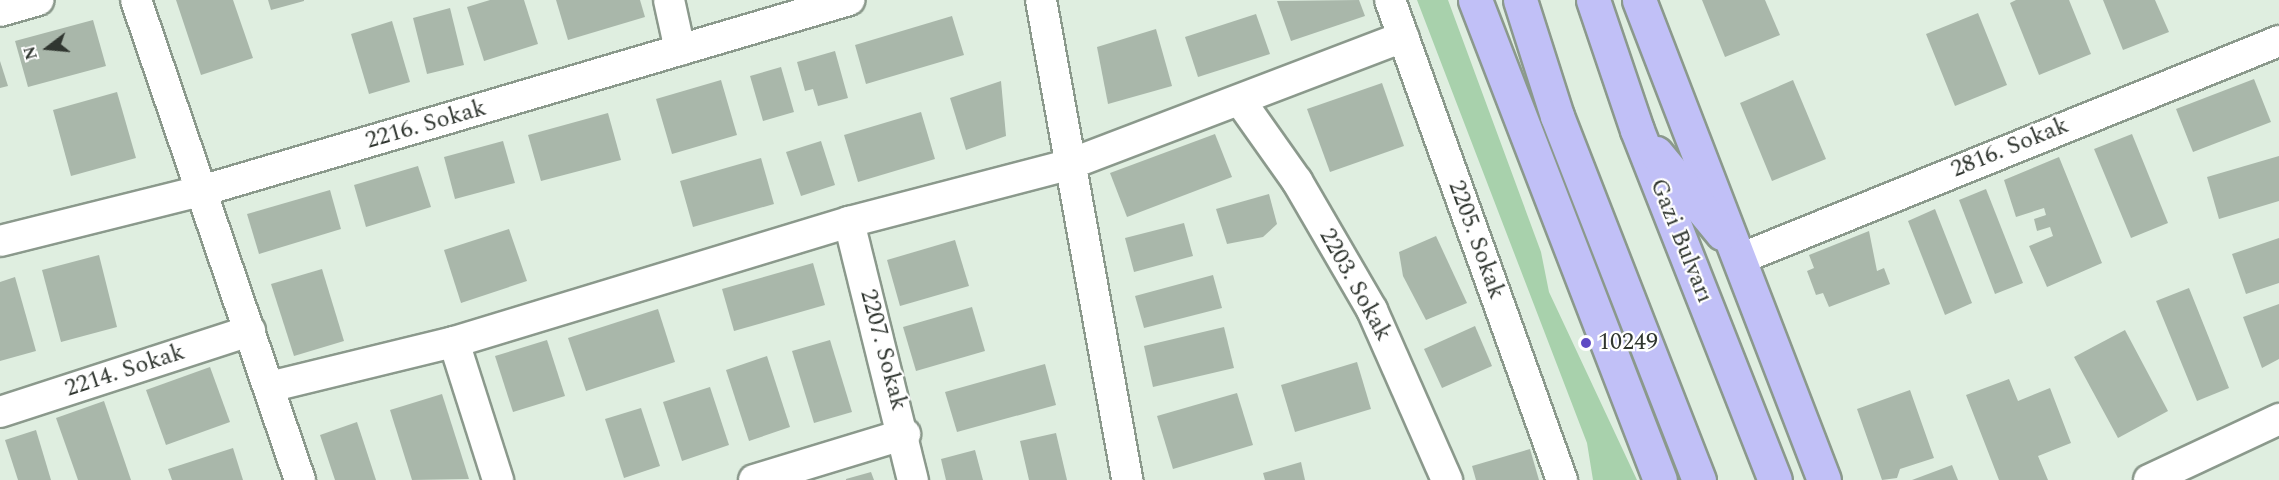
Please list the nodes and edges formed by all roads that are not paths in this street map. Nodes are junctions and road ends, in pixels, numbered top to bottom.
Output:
1 (38, 0) edge
2 (136, 0) edge
3 (669, 0) edge
4 (849, 0) edge
5 (1041, 0) edge
6 (1390, 0) edge
7 (1475, 0) edge
8 (1520, 0) edge
9 (1593, 0) edge
10 (1626, 0) edge
11 (1639, 0) edge
12 (0, 11) edge
13 (1403, 37) junction
14 (2279, 41) edge
15 (680, 50) junction
16 (1241, 102) junction
17 (1637, 130) junction
18 (1068, 165) junction
19 (1543, 179) junction
20 (201, 191) junction
21 (849, 222) junction
22 (0, 241) edge
23 (1742, 258) junction
24 (1621, 284) junction
25 (250, 331) junction
26 (454, 342) junction
27 (269, 387) junction
28 (1632, 411) junction
29 (0, 412) edge
30 (2279, 419) edge
31 (905, 434) junction
32 (300, 480) edge
33 (498, 480) edge
34 (754, 480) edge
35 (913, 480) edge
36 (1128, 480) edge
37 (1447, 480) edge
38 (1562, 480) edge
39 (1660, 480) edge
40 (1699, 480) edge
41 (1775, 480) edge
42 (1824, 480) edge
43 (2150, 480) edge

1 - 12 street
2 - 20 street
3 - 15 street
4 - 15 street, 2216. Sokak
5 - 18 street
6 - 13 street, 2205. Sokak
7 - 19 highway
8 - 24 highway
9 - 17 highway, Gazi Bulvarı
10 - 17 highway
11 - 23 highway
13 - 16 street
13 - 38 street, 2205. Sokak
14 - 23 street, 2816. Sokak
15 - 20 street, 2216. Sokak
16 - 18 street
16 - 37 street, 2203. Sokak
17 - 23 highway
17 - 41 highway, Gazi Bulvarı
18 - 21 street
18 - 36 street
19 - 24 highway
19 - 28 highway
20 - 22 street, 2216. Sokak
20 - 25 street
21 - 26 street
21 - 31 street, 2207. Sokak
23 - 42 highway
24 - 28 highway
24 - 40 highway
25 - 27 street
25 - 29 street, 2214. Sokak
26 - 27 street
26 - 33 street
27 - 32 street
28 - 39 highway
30 - 43 street
31 - 34 street
31 - 35 street, 2207. Sokak

